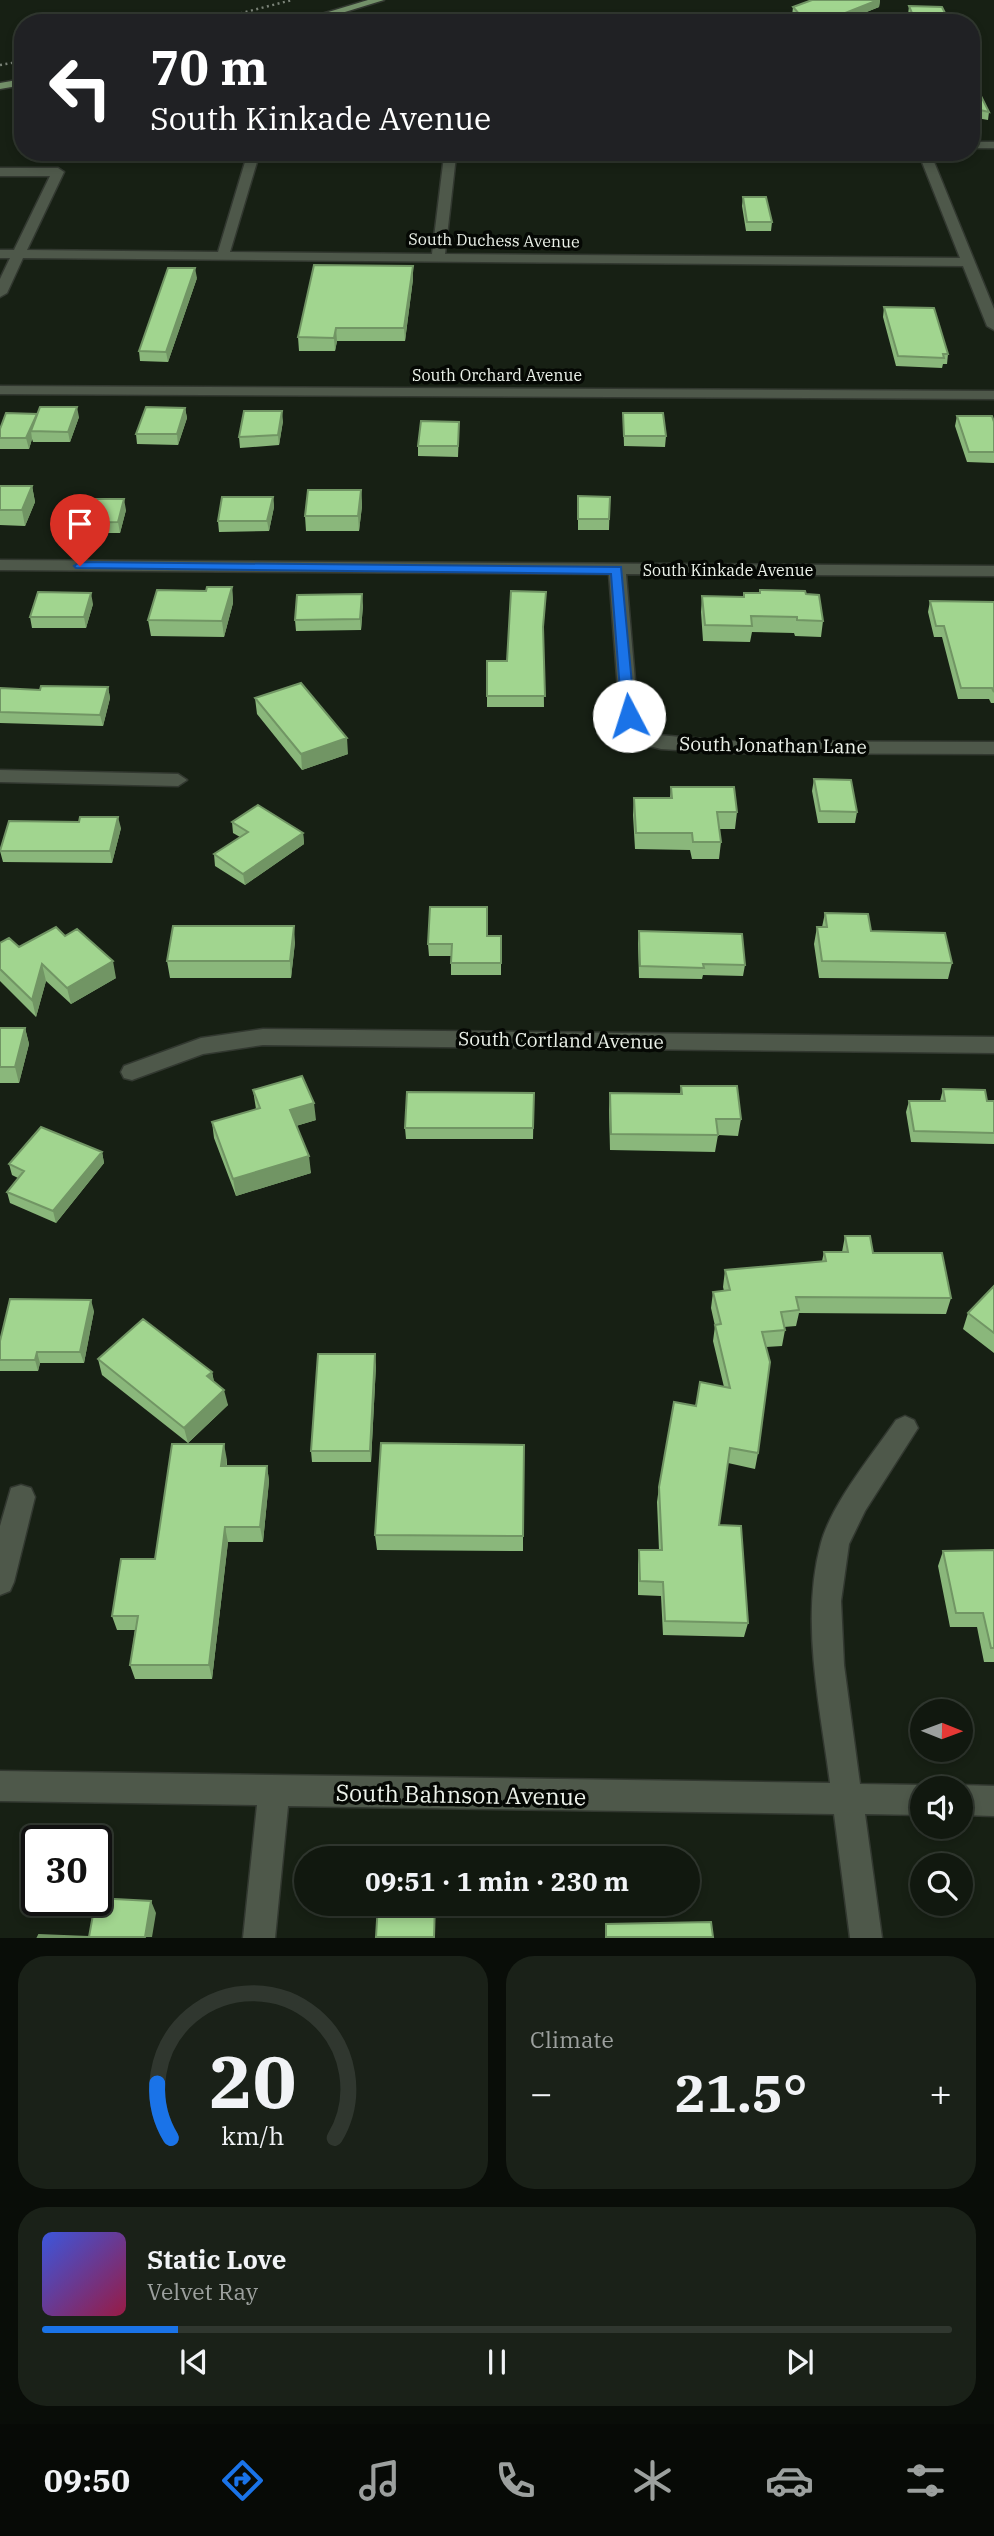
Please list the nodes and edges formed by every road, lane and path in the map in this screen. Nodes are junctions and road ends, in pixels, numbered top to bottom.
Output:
1 (379, 0) edge
2 (330, 14) edge
3 (251, 161) edge
4 (449, 161) edge
5 (928, 161) edge
6 (0, 172) edge
7 (0, 254) edge
8 (19, 254) junction
9 (223, 255) junction
10 (438, 257) junction
11 (968, 262) junction
12 (0, 293) edge
13 (988, 297) edge
14 (994, 326) edge
15 (0, 390) edge
16 (994, 396) edge
17 (0, 565) edge
18 (617, 570) junction
19 (994, 571) edge
20 (994, 748) edge
21 (0, 776) edge
22 (178, 780) dead end
23 (994, 1045) edge
24 (132, 1072) dead end
25 (905, 1428) dead end
26 (21, 1497) dead end
27 (0, 1582) edge
28 (0, 1786) edge
29 (274, 1791) junction
30 (846, 1799) junction
31 (910, 1800) edge
32 (973, 1800) edge
33 (994, 1801) edge
34 (259, 1937) edge
35 (866, 1937) edge

1 - 2 main road
3 - 9 street
4 - 10 street
5 - 11 street
6 - 8 street
7 - 8 street, South Duchess Avenue
8 - 9 street, South Duchess Avenue
8 - 12 street
9 - 10 street, South Duchess Avenue
10 - 11 street, South Duchess Avenue
11 - 13 street
13 - 14 street
15 - 16 street, South Orchard Avenue
17 - 18 street, South Kinkade Avenue
18 - 19 street, South Kinkade Avenue
18 - 20 street, South Jonathan Lane
21 - 22 street
23 - 24 street, South Cortland Avenue
25 - 30 street
26 - 27 street
28 - 29 street, South Bahnson Avenue
29 - 30 street, South Bahnson Avenue
29 - 34 street
30 - 31 street, South Bahnson Avenue
30 - 35 street
32 - 33 street

